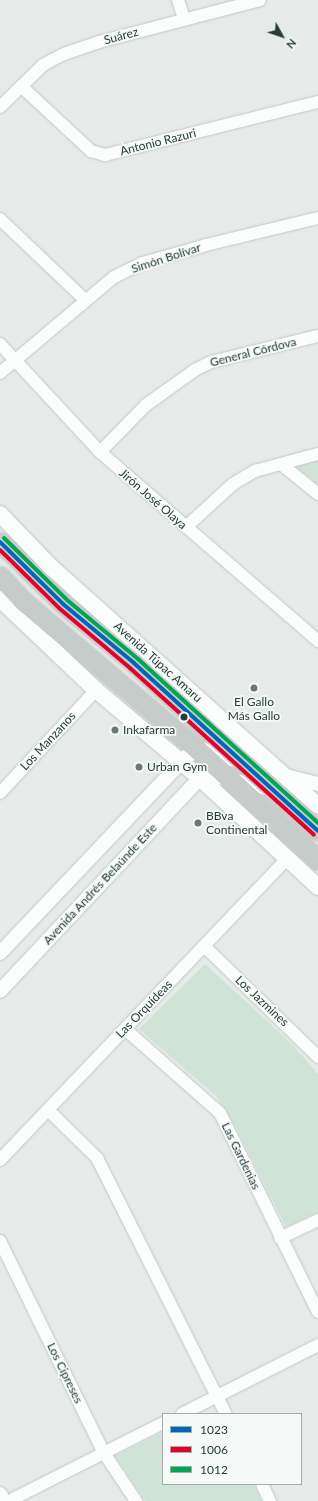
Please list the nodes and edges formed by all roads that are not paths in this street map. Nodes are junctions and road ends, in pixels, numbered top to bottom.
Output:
1 (178, 0) edge
2 (260, 0) edge
3 (184, 19) junction
4 (21, 86) junction
5 (318, 102) edge
6 (0, 107) edge
7 (318, 218) edge
8 (0, 219) edge
9 (84, 299) junction
10 (318, 336) edge
11 (0, 344) edge
12 (18, 359) junction
13 (0, 373) edge
14 (100, 452) junction
15 (318, 454) edge
16 (282, 464) junction
17 (318, 494) edge
18 (0, 514) edge
19 (186, 527) junction
20 (0, 542) edge
21 (0, 576) edge
22 (0, 599) edge
23 (318, 641) edge
24 (96, 690) junction
25 (198, 750) junction
26 (181, 762) junction
27 (245, 763) junction
28 (200, 778) junction
29 (230, 779) junction
30 (280, 783) junction
31 (3, 784) edge
32 (318, 784) edge
33 (314, 799) edge
34 (318, 831) edge
35 (288, 858) junction
36 (318, 860) edge
37 (318, 887) edge
38 (204, 946) junction
39 (0, 953) edge
40 (0, 991) edge
41 (126, 1029) junction
42 (318, 1056) edge
43 (48, 1110) junction
44 (0, 1160) edge
45 (318, 1220) edge
46 (280, 1238) junction
47 (0, 1241) edge
48 (318, 1312) edge
49 (318, 1345) edge
50 (217, 1396) junction
51 (184, 1413) edge
52 (226, 1413) edge
53 (162, 1424) edge
54 (104, 1453) junction
55 (262, 1485) edge
56 (0, 1494) edge
57 (4, 1501) edge
58 (9, 1501) edge
59 (136, 1501) edge
60 (270, 1501) edge

1 - 3 street
2 - 3 street, Suárez
3 - 4 street, Suárez
4 - 5 street, Antonio Razuri
4 - 6 street, Suárez
7 - 9 street, Simón Bolívar
8 - 9 street
9 - 12 street, Simón Bolívar
10 - 14 street, General Córdova
11 - 12 street, Jirón José Olaya
12 - 13 street, Simón Bolívar
12 - 14 street, Jirón José Olaya
14 - 19 street, Jirón José Olaya
15 - 16 street
16 - 17 street
16 - 19 street
18 - 30 main road, Avenida Túpac Amaru
19 - 23 street, Jirón José Olaya
20 - 27 highway, Avenida Túpac Amaru
21 - 25 highway
22 - 24 main road
24 - 26 main road
24 - 31 street, Los Manzanos
25 - 26 street, Avenida Andrés Belaúnde Este
25 - 27 street
25 - 29 highway
26 - 28 main road
26 - 39 street, Avenida Andrés Belaúnde Este
27 - 30 highway, Avenida Túpac Amaru
28 - 29 street
28 - 35 main road
28 - 40 street, Avenida Andrés Belaúnde Este
29 - 30 street
29 - 36 highway
30 - 32 street
30 - 33 main road, Avenida Túpac Amaru
30 - 34 highway, Avenida Túpac Amaru
35 - 37 main road
35 - 38 street, Las Orquídeas
38 - 41 street, Las Orquídeas
38 - 42 street, Los Jazmines
41 - 43 street, Las Orquídeas
41 - 46 street, Las Gardenias
43 - 44 street, Las Orquídeas
43 - 50 street
45 - 46 street
46 - 48 street, Las Gardenias
47 - 54 street, Los Cipreses
49 - 50 street
50 - 51 street
50 - 52 street
53 - 54 street
54 - 58 street
54 - 59 street, Los Cipreses
55 - 60 street
56 - 57 street

